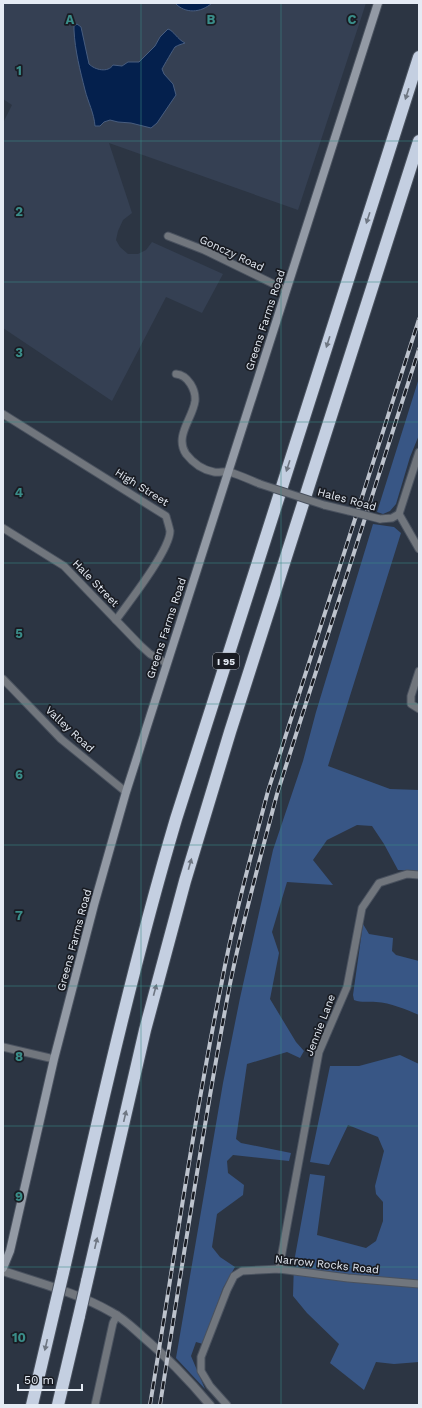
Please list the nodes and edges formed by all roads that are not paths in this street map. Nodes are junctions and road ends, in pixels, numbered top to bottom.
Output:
1 (378, 3) edge
2 (419, 57) edge
3 (419, 141) edge
4 (168, 236) dead end
5 (286, 290) junction
6 (176, 374) dead end
7 (3, 414) edge
8 (419, 452) edge
9 (228, 472) junction
10 (399, 514) junction
11 (3, 528) edge
12 (419, 549) edge
13 (116, 620) junction
14 (166, 663) junction
15 (419, 671) edge
16 (3, 679) edge
17 (419, 709) edge
18 (126, 792) junction
19 (419, 875) edge
20 (3, 1048) edge
21 (54, 1059) junction
22 (279, 1269) junction
23 (3, 1270) edge
24 (419, 1284) edge
25 (117, 1315) junction
26 (32, 1405) edge
27 (58, 1405) edge
28 (95, 1405) edge
29 (210, 1405) edge
30 (227, 1405) edge

1 - 5 main road, Greens Farms Road
2 -> 26 highway, I 95, bridge
27 -> 3 highway, I 95, bridge
4 - 5 street, Gonczy Road
5 - 9 main road, Greens Farms Road
6 - 9 street, Hales Road
7 - 13 street, High Street
8 - 10 street
9 - 10 street, Hales Road, bridge
9 - 14 main road, Greens Farms Road
10 - 12 street
11 - 13 street, Hale Street
13 - 14 street, Hale Street
14 - 18 main road, Greens Farms Road
15 - 17 street
16 - 18 street, Valley Road
18 - 21 main road, Greens Farms Road
19 - 22 street, Jennie Lane
20 - 21 street
21 - 23 main road, Greens Farms Road
22 - 24 street, Narrow Rocks Road
22 - 30 street, Narrow Rocks Road
23 - 25 street
25 - 28 street
25 - 29 street

